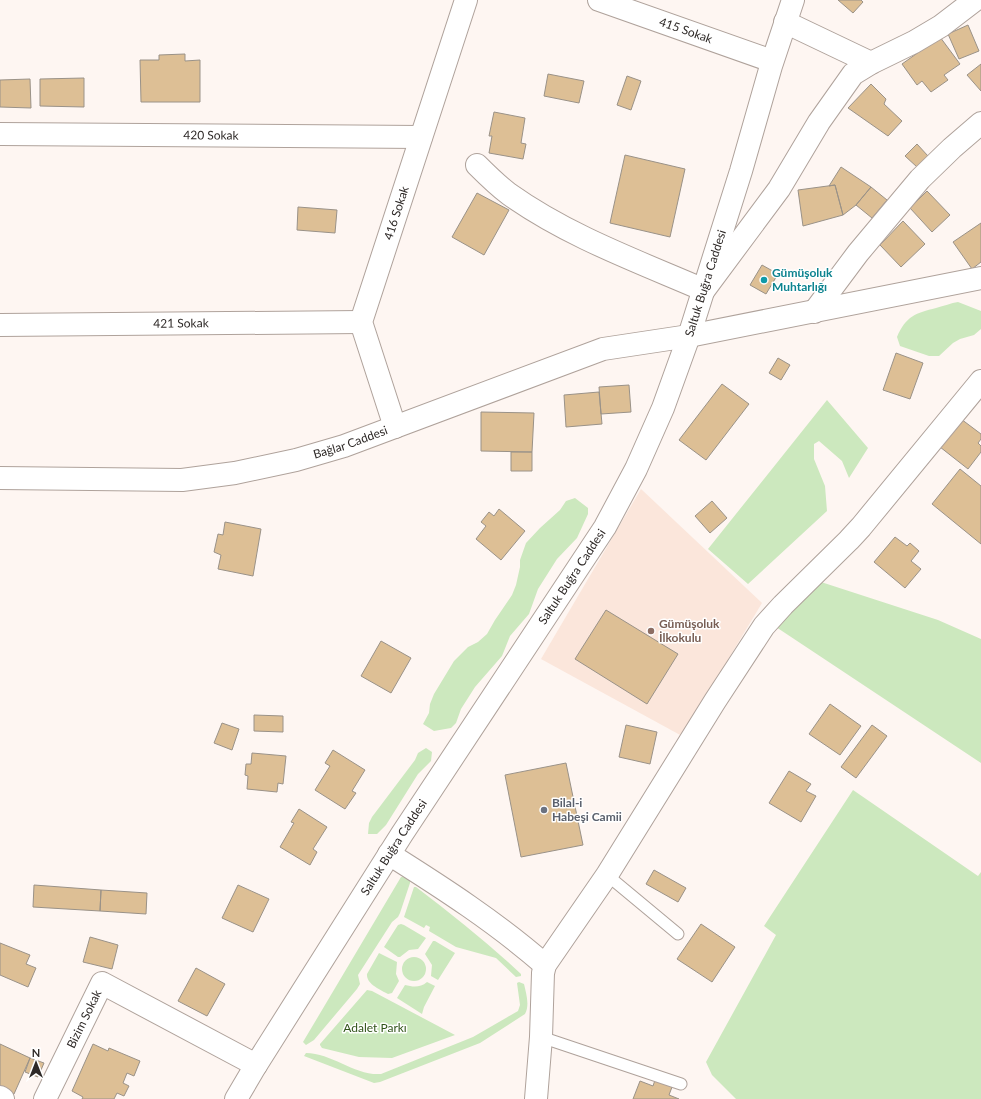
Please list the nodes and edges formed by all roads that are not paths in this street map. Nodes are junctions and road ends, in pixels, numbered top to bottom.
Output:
1 (466, 0) edge
2 (599, 0) edge
3 (793, 0) edge
4 (975, 0) edge
5 (785, 22) junction
6 (772, 61) junction
7 (871, 63) junction
8 (981, 123) edge
9 (0, 134) edge
10 (421, 137) junction
11 (477, 165) dead end
12 (981, 278) edge
13 (704, 290) junction
14 (814, 312) junction
15 (361, 322) junction
16 (0, 325) edge
17 (689, 336) junction
18 (981, 381) edge
19 (395, 427) junction
20 (0, 478) edge
21 (389, 854) junction
22 (608, 875) junction
23 (678, 934) dead end
24 (545, 965) junction
25 (540, 1037) junction
26 (256, 1065) junction
27 (681, 1084) dead end
28 (0, 1097) edge
29 (3, 1099) edge
30 (45, 1099) edge
31 (236, 1099) edge
32 (536, 1099) edge

1 - 10 street, 416 Sokak
2 - 6 street, 415 Sokak
3 - 5 street, Saltuk Buğra Caddesi
4 - 7 street
5 - 6 street, Saltuk Buğra Caddesi
5 - 7 street
6 - 13 street, Saltuk Buğra Caddesi
7 - 13 street
8 - 14 street
9 - 10 street, 420 Sokak
10 - 15 street, 416 Sokak
11 - 13 street
12 - 14 street, Bağlar Caddesi
13 - 17 street, Saltuk Buğra Caddesi
14 - 17 street, Bağlar Caddesi
15 - 16 street, 421 Sokak
15 - 19 street
17 - 19 street, Bağlar Caddesi
17 - 21 street, Saltuk Buğra Caddesi
18 - 22 street
19 - 20 street, Bağlar Caddesi
21 - 24 street
21 - 26 street, Saltuk Buğra Caddesi
22 - 23 lane
22 - 24 street
24 - 25 street
25 - 27 lane
25 - 32 street
26 - 30 street, Bizim Sokak
26 - 31 street, Saltuk Buğra Caddesi
28 - 29 street

